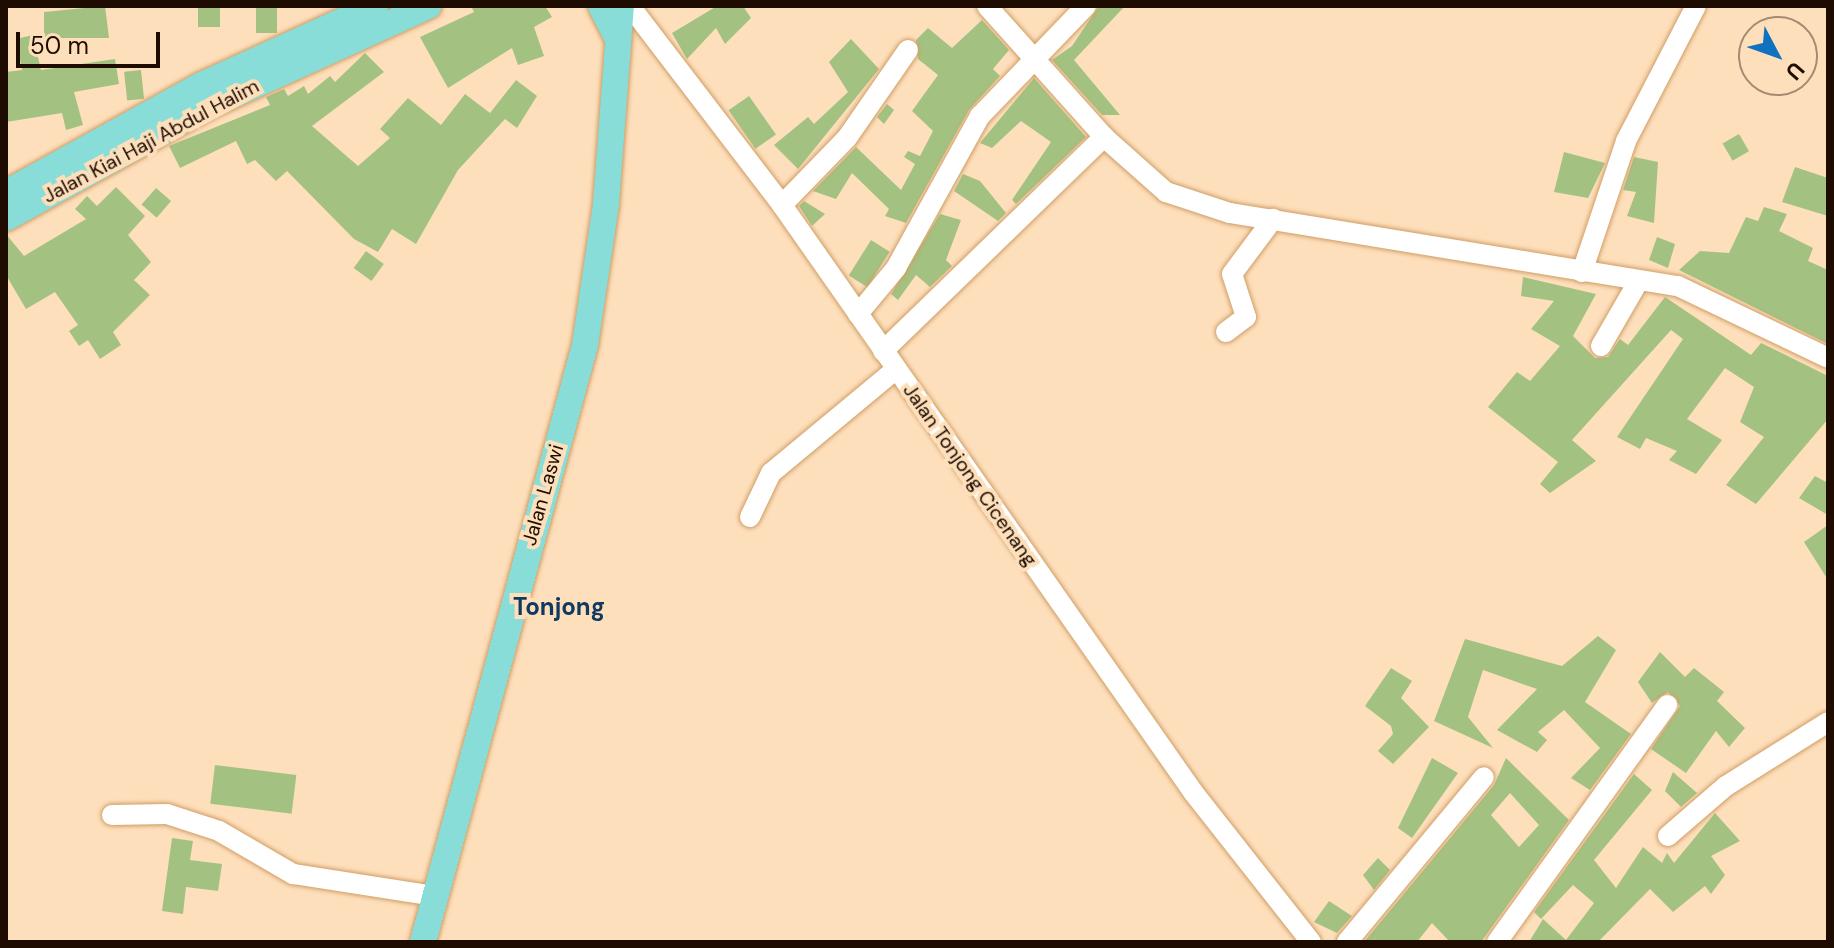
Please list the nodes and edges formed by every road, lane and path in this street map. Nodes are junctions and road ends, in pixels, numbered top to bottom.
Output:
1 (375, 6) edge
2 (428, 6) edge
3 (601, 6) edge
4 (621, 6) edge
5 (630, 6) edge
6 (987, 6) edge
7 (1086, 6) edge
8 (1696, 6) edge
9 (618, 40) junction
10 (908, 50) dead end
11 (1035, 61) junction
12 (1104, 137) junction
13 (12, 202) edge
14 (782, 205) junction
15 (1273, 219) junction
16 (1582, 272) junction
17 (1638, 282) junction
18 (858, 314) junction
19 (1226, 332) dead end
20 (1601, 346) dead end
21 (883, 351) junction
22 (1828, 358) edge
23 (895, 370) junction
24 (750, 517) dead end
25 (1667, 705) dead end
26 (1828, 722) edge
27 (1484, 777) dead end
28 (112, 815) dead end
29 (1668, 836) dead end
30 (435, 896) junction
31 (423, 942) edge
32 (1311, 942) edge
33 (1347, 942) edge
34 (1497, 942) edge

1 - 13 main road, Jalan Kiai Haji Abdul Halim
2 - 13 main road, Jalan Kiai Haji Abdul Halim
3 - 9 main road
4 - 9 main road, Jalan Laswi
5 - 14 street, Jalan Tonjong Cicenang
6 - 11 street
7 - 11 street
8 - 16 street
9 - 30 main road, Jalan Laswi
10 - 14 street
11 - 12 street
11 - 18 street
12 - 15 street
12 - 21 street
14 - 18 street, Jalan Tonjong Cicenang
15 - 16 street
15 - 19 street
16 - 17 street
17 - 20 street
17 - 22 street
18 - 21 street, Jalan Tonjong Cicenang
21 - 23 street, Jalan Tonjong Cicenang
23 - 24 street
23 - 32 street, Jalan Tonjong Cicenang
25 - 34 street
26 - 29 street
27 - 33 street
28 - 30 street
30 - 31 main road, Jalan Laswi

